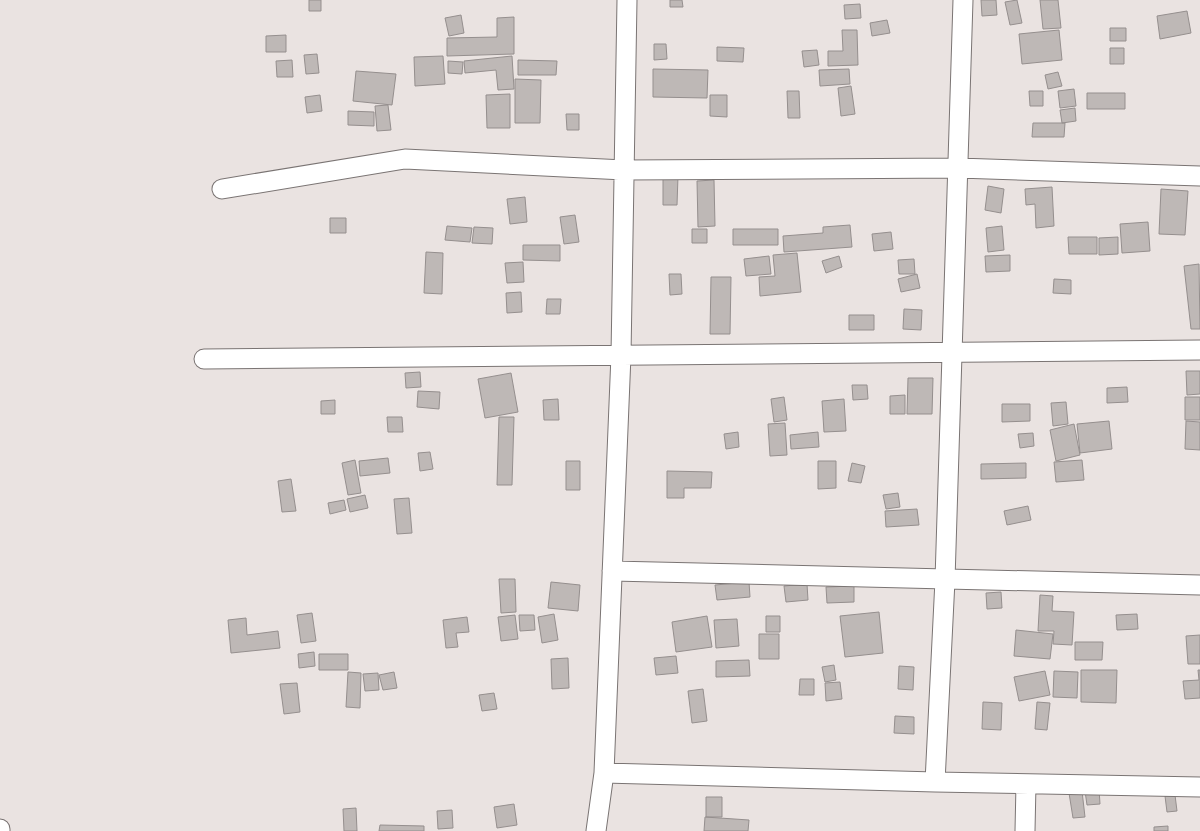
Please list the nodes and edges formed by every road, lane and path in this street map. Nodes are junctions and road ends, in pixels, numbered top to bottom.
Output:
1 (627, 0) edge
2 (963, 0) edge
3 (958, 168) junction
4 (624, 170) junction
5 (1200, 176) edge
6 (222, 189) dead end
7 (1200, 350) edge
8 (952, 352) junction
9 (621, 355) junction
10 (204, 359) dead end
11 (612, 571) junction
12 (945, 580) junction
13 (1200, 586) edge
14 (604, 773) junction
15 (935, 782) junction
16 (1026, 784) junction
17 (1200, 787) edge
18 (596, 831) edge
19 (1025, 831) edge

1 - 4 street
2 - 3 street
3 - 4 street
3 - 5 street
3 - 8 street
4 - 6 street
4 - 9 street
7 - 8 street
8 - 9 street
8 - 12 street
9 - 10 street
9 - 11 street
11 - 12 street
11 - 14 street
12 - 13 street
12 - 15 street
14 - 15 street
14 - 18 street
15 - 16 street
16 - 17 street
16 - 19 street

